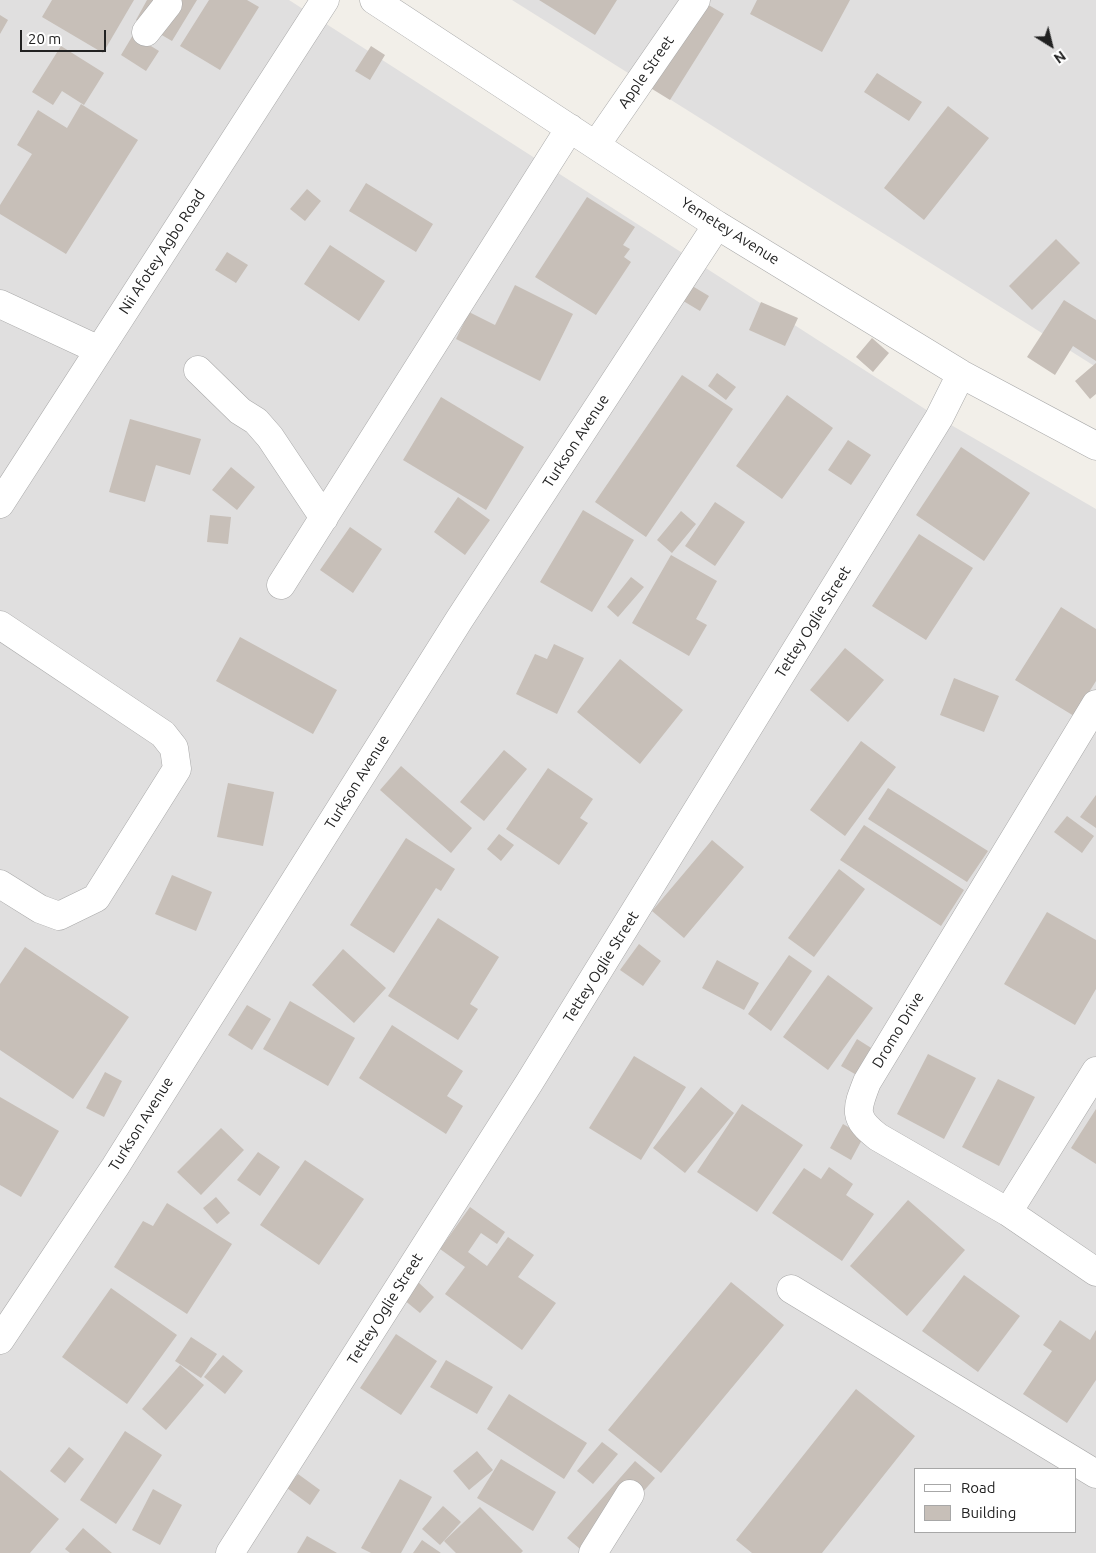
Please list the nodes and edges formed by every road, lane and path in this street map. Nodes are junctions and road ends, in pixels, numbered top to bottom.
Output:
1 (167, 0) edge
2 (325, 0) edge
3 (374, 0) edge
4 (696, 0) edge
5 (146, 32) dead end
6 (570, 128) junction
7 (596, 145) junction
8 (718, 225) junction
9 (0, 304) edge
10 (99, 350) junction
11 (198, 370) dead end
12 (961, 374) junction
13 (1096, 446) edge
14 (0, 504) edge
15 (324, 518) junction
16 (281, 585) dead end
17 (0, 625) edge
18 (1096, 704) edge
19 (0, 884) edge
20 (1096, 1071) edge
21 (1008, 1212) junction
22 (1096, 1272) edge
23 (791, 1289) dead end
24 (0, 1340) edge
25 (1096, 1474) edge
26 (630, 1494) dead end
27 (230, 1553) edge
28 (593, 1553) edge

1 - 5 street
2 - 10 street, Nii Afotey Agbo Road
3 - 6 street, Yemetey Avenue
4 - 7 street, Apple Street
6 - 7 street, Yemetey Avenue
6 - 15 street
7 - 8 street, Yemetey Avenue
8 - 12 street, Yemetey Avenue
8 - 24 street, Turkson Avenue
9 - 10 street
10 - 14 street, Nii Afotey Agbo Road
11 - 15 street
12 - 13 street, Yemetey Avenue
12 - 27 street, Tettey Oglie Street
15 - 16 street
17 - 19 street
18 - 21 street, Dromo Drive
20 - 21 street
21 - 22 street, Dromo Drive
23 - 25 street
26 - 28 street

